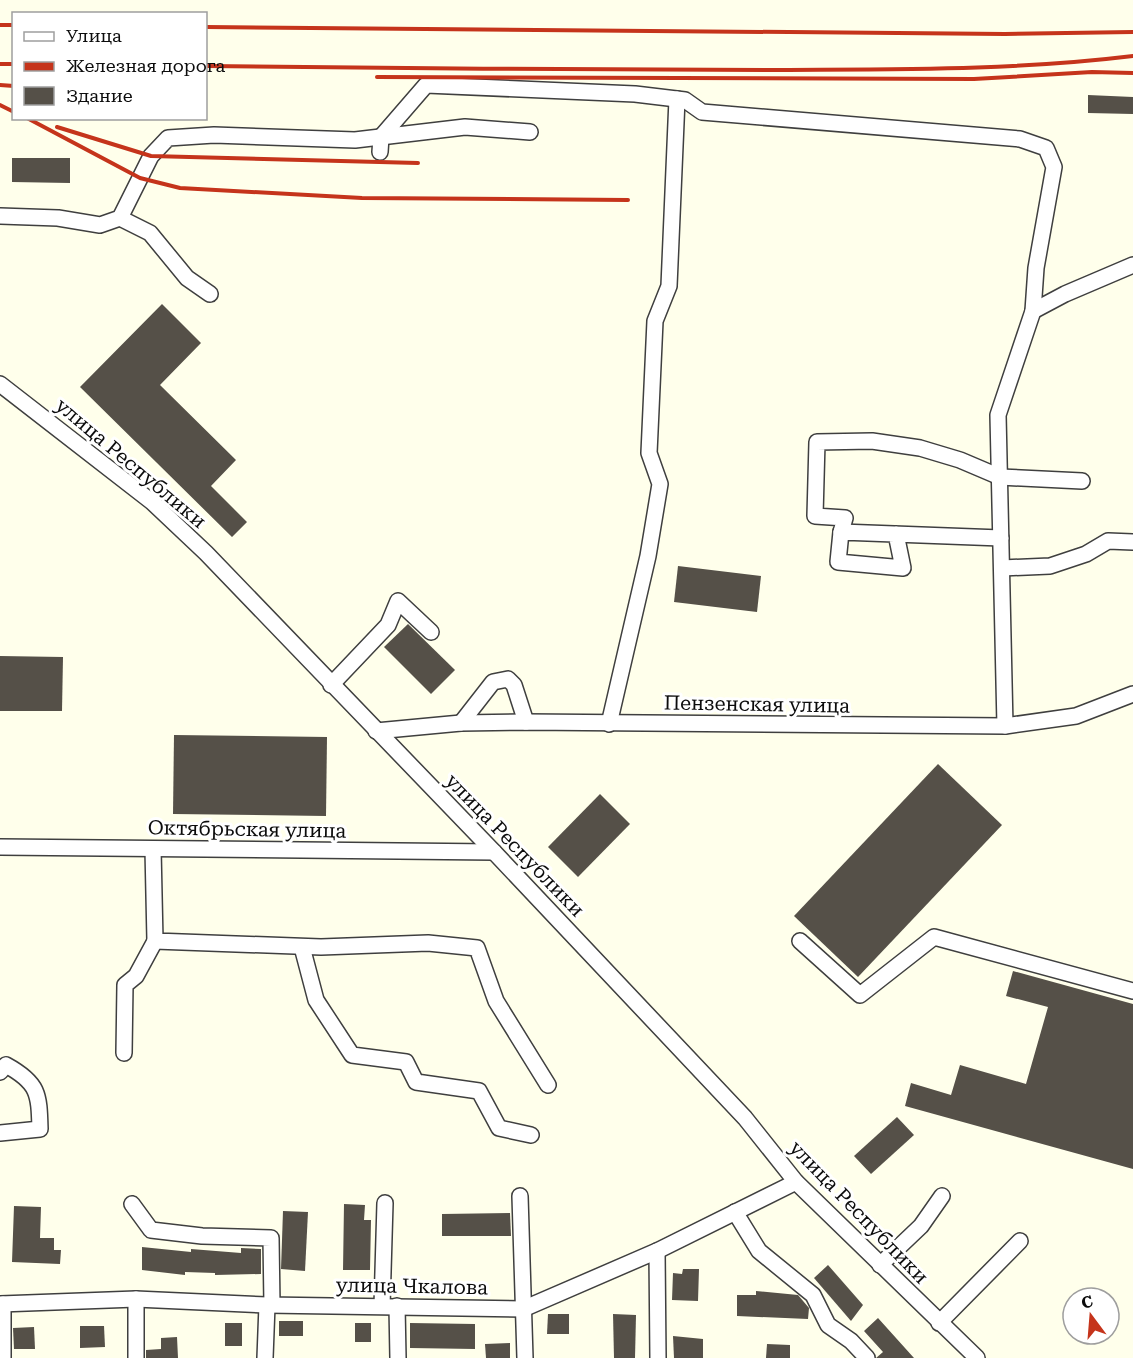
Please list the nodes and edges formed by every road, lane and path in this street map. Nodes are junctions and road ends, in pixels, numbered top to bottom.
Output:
1 (677, 99) junction
2 (530, 132) dead end
3 (380, 145) junction
4 (0, 216) edge
5 (120, 218) junction
6 (1133, 264) edge
7 (210, 294) dead end
8 (1033, 311) junction
9 (0, 384) edge
10 (1000, 477) junction
11 (1082, 481) dead end
12 (841, 532) junction
13 (896, 534) junction
14 (1001, 538) junction
15 (1133, 542) edge
16 (1002, 568) junction
17 (431, 632) dead end
18 (331, 685) junction
19 (1133, 694) edge
20 (526, 722) junction
21 (461, 723) junction
22 (609, 724) junction
23 (1005, 726) junction
24 (376, 731) junction
25 (0, 847) edge
26 (153, 849) junction
27 (494, 852) junction
28 (155, 941) junction
29 (800, 941) dead end
30 (302, 947) junction
31 (1133, 991) edge
32 (124, 1053) dead end
33 (0, 1072) edge
34 (548, 1085) dead end
35 (0, 1133) edge
36 (531, 1135) dead end
37 (796, 1182) junction
38 (520, 1196) dead end
39 (942, 1196) dead end
40 (385, 1203) dead end
41 (132, 1204) dead end
42 (735, 1212) junction
43 (1020, 1241) dead end
44 (657, 1251) junction
45 (880, 1265) junction
46 (136, 1299) junction
47 (2, 1304) edge
48 (270, 1305) junction
49 (390, 1306) junction
50 (523, 1309) junction
51 (939, 1323) junction
52 (3, 1358) edge
53 (136, 1358) edge
54 (266, 1358) edge
55 (398, 1358) edge
56 (525, 1358) edge
57 (658, 1358) edge
58 (867, 1358) edge
59 (977, 1358) edge

1 - 3 street
1 - 8 street
1 - 22 street
2 - 3 street
3 - 5 street
4 - 5 street
5 - 7 street
6 - 8 street
8 - 10 street
9 - 18 street, улица Республики
10 - 11 street
10 - 12 street
10 - 14 street
12 - 13 street
12 - 13 street
13 - 14 street
14 - 16 street
15 - 16 street
16 - 23 street
17 - 18 street
18 - 24 street, улица Республики
19 - 23 street, Пензенская улица
20 - 21 street, Пензенская улица
20 - 21 street
20 - 22 street, Пензенская улица
21 - 24 street, Пензенская улица
22 - 23 street, Пензенская улица
24 - 27 street, улица Республики
25 - 26 street, Октябрьская улица
26 - 27 street, Октябрьская улица
26 - 28 street
27 - 37 street, улица Республики
28 - 30 street
28 - 32 street
29 - 31 street
30 - 34 street
30 - 36 street
33 - 35 street
37 - 42 street, улица Чкалова
37 - 45 street, улица Республики
38 - 50 street
39 - 45 street
40 - 49 street
41 - 48 street
42 - 44 street, улица Чкалова
42 - 58 street
43 - 51 street
44 - 50 street, улица Чкалова
44 - 57 street
45 - 51 street, улица Республики
46 - 47 street, улица Чкалова
46 - 48 street, улица Чкалова
46 - 53 street
47 - 52 street
48 - 49 street, улица Чкалова
48 - 54 street
49 - 50 street, улица Чкалова
49 - 55 street
50 - 56 street
51 - 59 street, улица Республики

